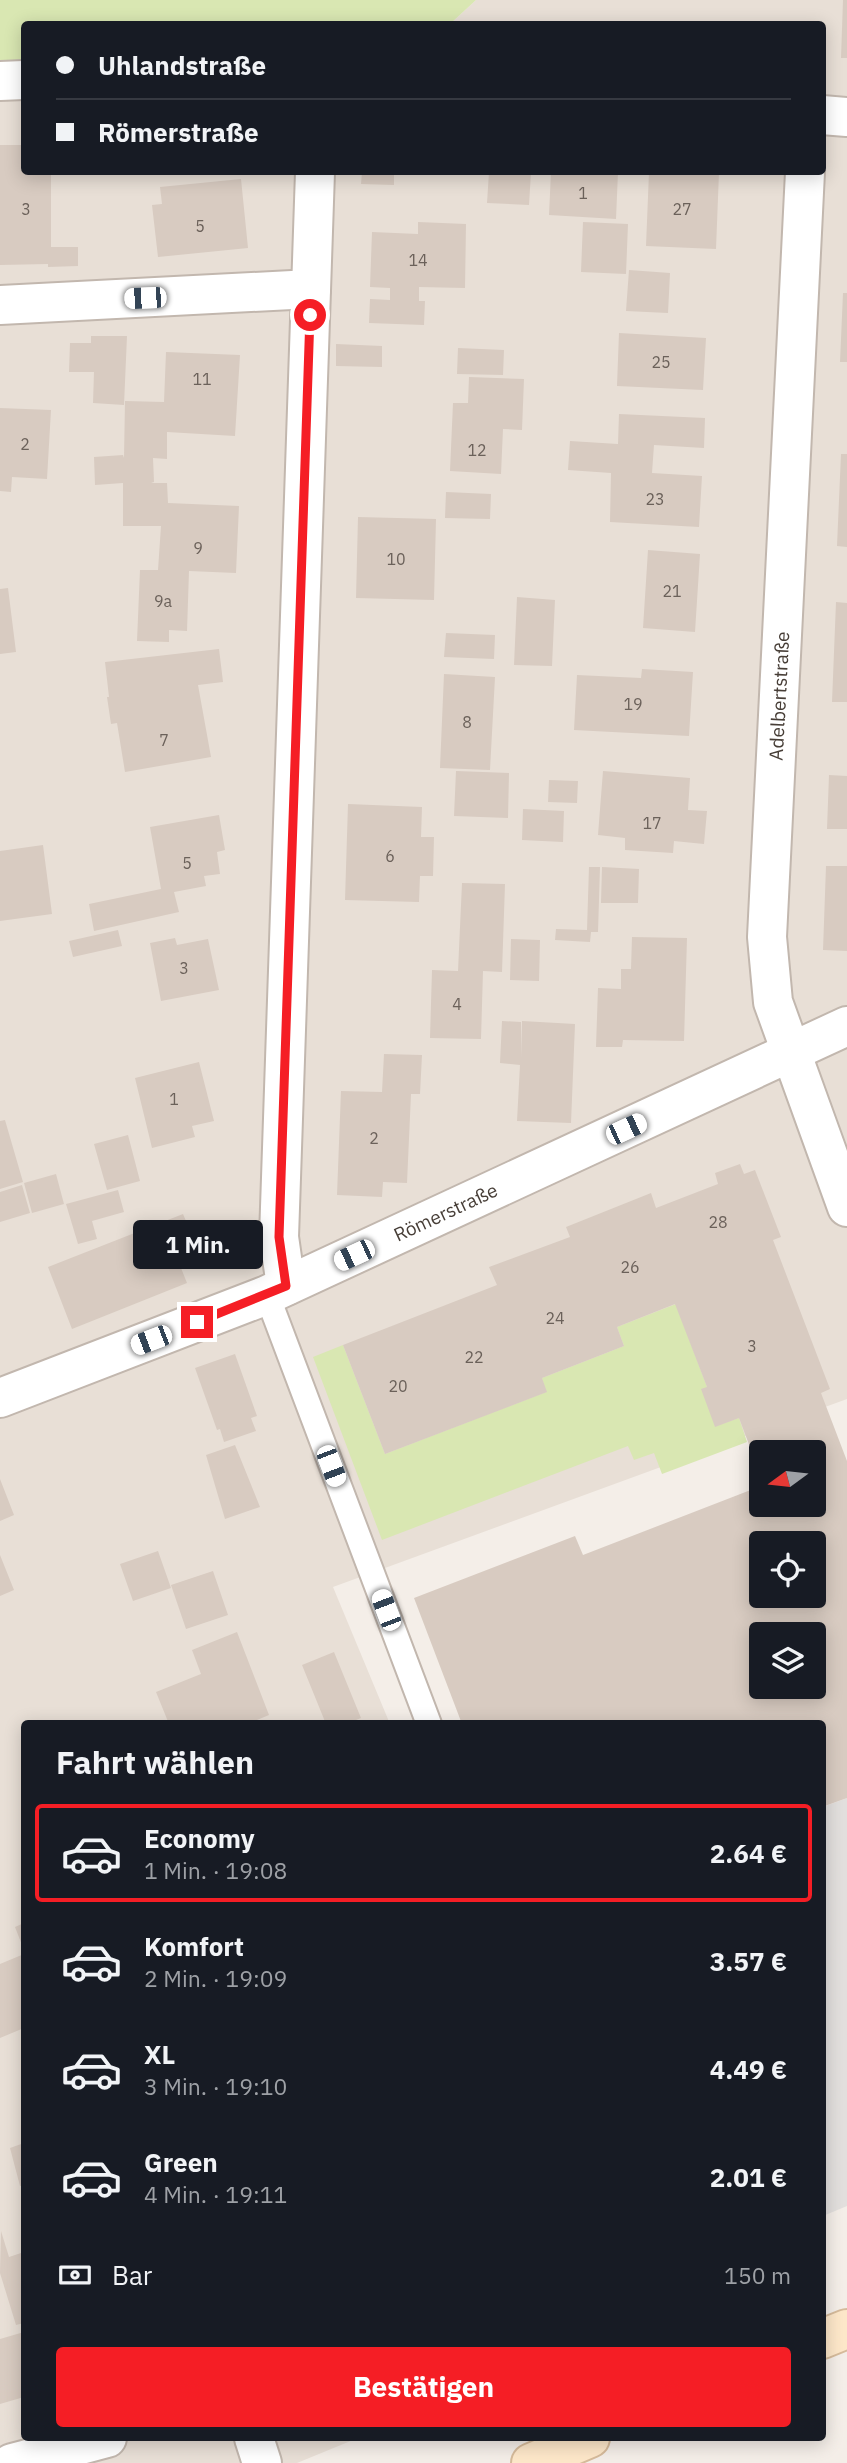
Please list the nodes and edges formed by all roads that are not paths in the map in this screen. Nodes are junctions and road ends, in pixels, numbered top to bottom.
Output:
1 (21, 80) edge
2 (0, 81) edge
3 (826, 115) edge
4 (847, 117) edge
5 (315, 175) edge
6 (805, 175) edge
7 (311, 289) junction
8 (0, 305) edge
9 (847, 1026) edge
10 (790, 1052) junction
11 (847, 1207) edge
12 (277, 1291) junction
13 (0, 1398) edge
14 (428, 1720) edge
15 (847, 2329) edge
16 (826, 2337) edge
17 (95, 2441) edge
18 (255, 2441) edge
19 (583, 2441) edge
20 (12, 2463) edge
21 (262, 2463) edge
22 (531, 2463) edge

1 - 2 street
3 - 4 street
5 - 7 street
6 - 10 street, Adelbertstraße
7 - 8 street
7 - 12 street
9 - 10 street, Römerstraße
10 - 11 street, Adelbertstraße
10 - 12 street, Römerstraße
12 - 13 street, Römerstraße
12 - 14 lane
15 - 16 main road
17 - 20 street
18 - 21 street
19 - 22 main road

